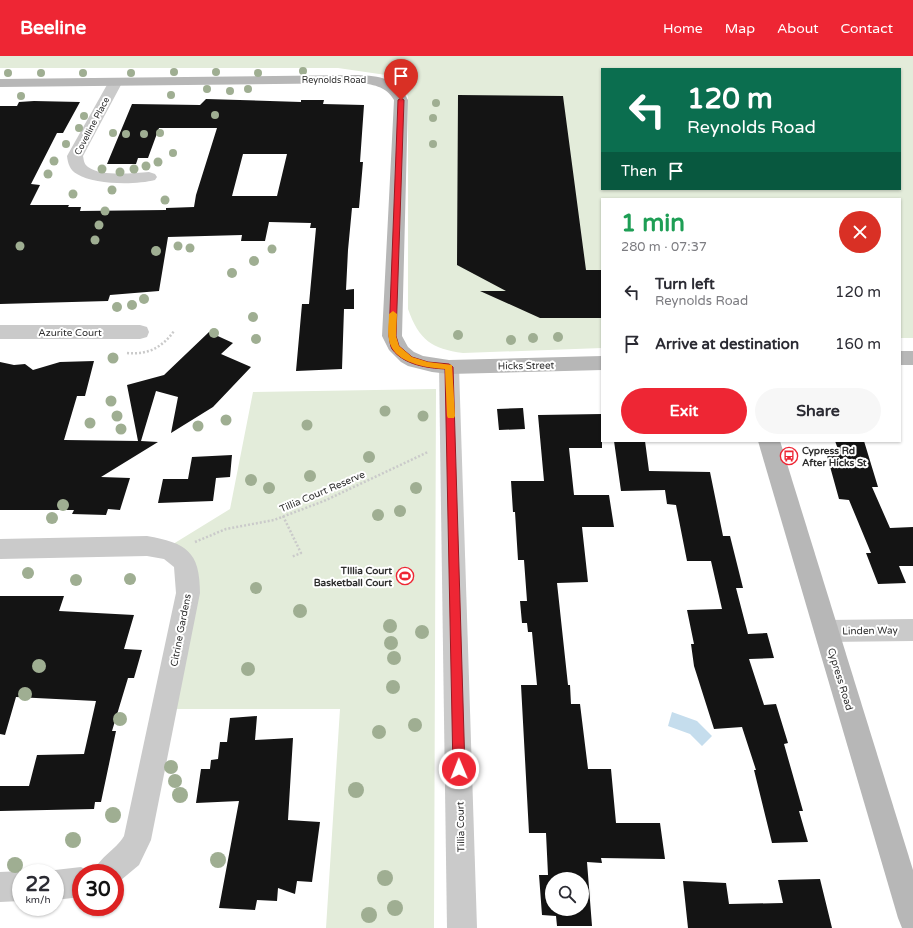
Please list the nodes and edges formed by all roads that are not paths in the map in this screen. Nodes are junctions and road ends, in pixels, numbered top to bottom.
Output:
1 (0, 83) edge
2 (115, 83) junction
3 (149, 177) dead end
4 (0, 332) edge
5 (140, 332) dead end
6 (901, 358) edge
7 (913, 358) edge
8 (601, 363) edge
9 (449, 367) junction
10 (768, 442) edge
11 (0, 549) edge
12 (913, 630) edge
13 (826, 631) junction
14 (118, 864) edge
15 (12, 886) edge
16 (0, 887) edge
17 (913, 918) edge
18 (462, 928) edge

1 - 2 street, Reynolds Road
2 - 3 street, Covelline Place
2 - 9 street, Reynolds Road
4 - 5 street, Azurite Court
6 - 7 street
8 - 9 street, Hicks Street
9 - 18 street, Tillia Court
10 - 13 street, Cypress Road
11 - 14 street, Citrine Gardens
12 - 13 street, Linden Way
13 - 17 street, Cypress Road
15 - 16 street

